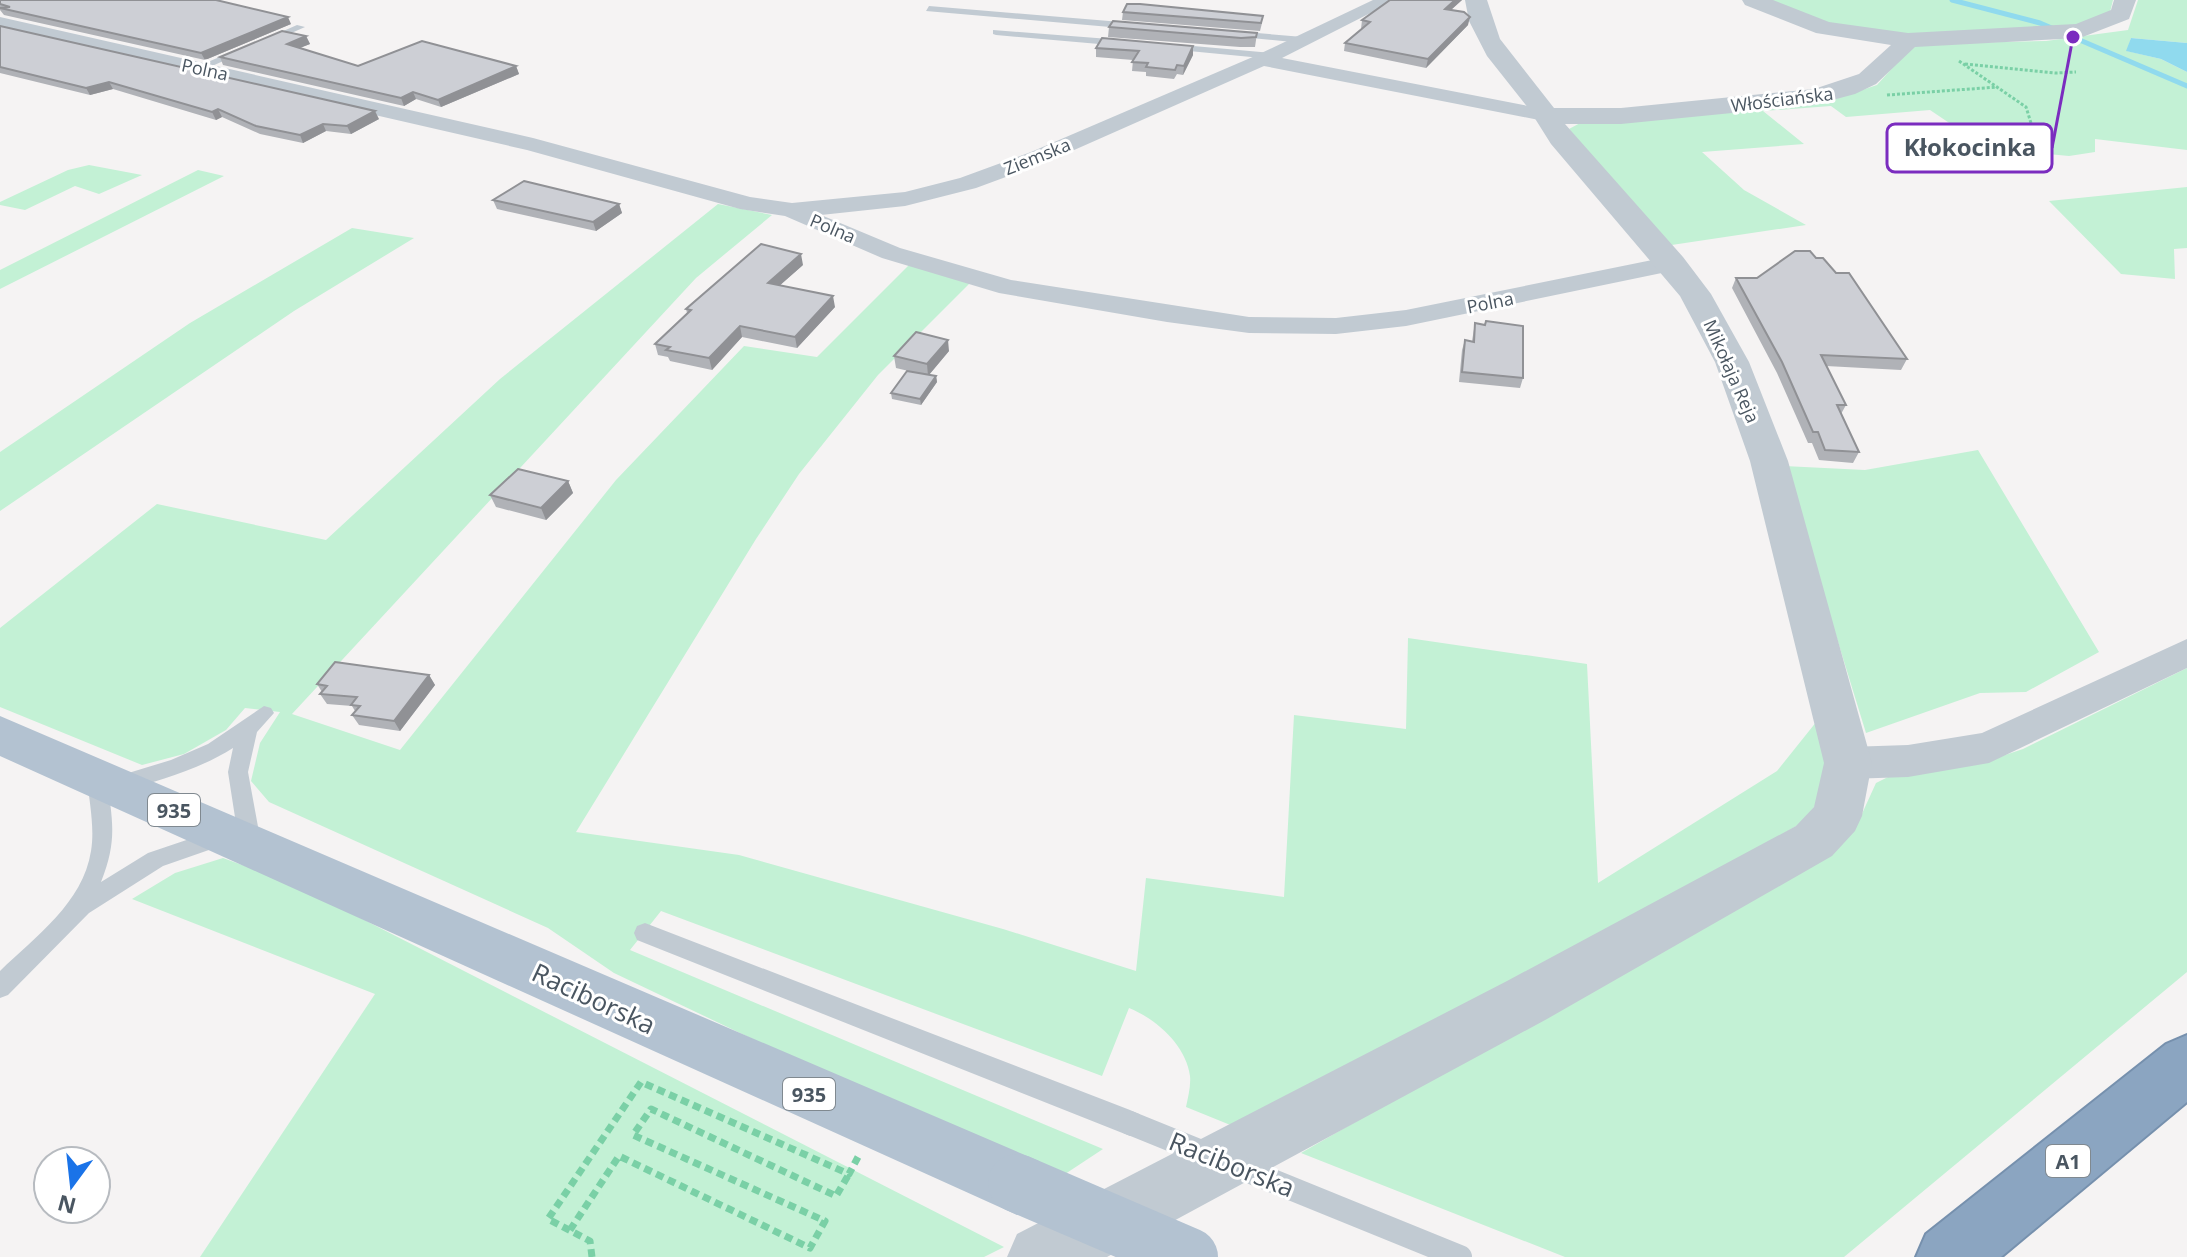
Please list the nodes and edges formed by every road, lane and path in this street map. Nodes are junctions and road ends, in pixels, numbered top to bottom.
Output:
1 (1387, 0) edge
2 (1476, 0) edge
3 (1753, 0) edge
4 (2125, 0) edge
5 (929, 9) dead end
6 (0, 23) edge
7 (300, 27) dead end
8 (1147, 27) edge
9 (996, 32) dead end
10 (1225, 34) edge
11 (1303, 40) junction
12 (1921, 40) junction
13 (1134, 44) edge
14 (1165, 47) edge
15 (1267, 58) junction
16 (1964, 64) junction
17 (199, 68) junction
18 (2076, 72) dead end
19 (1998, 87) junction
20 (1850, 88) junction
21 (1549, 116) junction
22 (2031, 123) dead end
23 (790, 210) junction
24 (1672, 264) junction
25 (2187, 652) edge
26 (264, 713) dead end
27 (247, 732) junction
28 (0, 735) edge
29 (1848, 763) junction
30 (107, 781) junction
31 (240, 838) junction
32 (81, 906) junction
33 (645, 933) dead end
34 (0, 987) edge
35 (2187, 1064) edge
36 (570, 1230) junction
37 (592, 1257) edge
38 (1040, 1257) edge
39 (1189, 1257) edge
40 (1460, 1257) edge
41 (1949, 1257) edge

1 - 11 street, Ziemska
2 - 21 street, Mikołaja Reja
3 - 12 street
4 - 12 street
5 - 8 lane
6 - 17 street, Polna
7 - 17 lane
9 - 13 lane
10 - 11 lane, Ziemska
11 - 15 street, Ziemska
12 - 16 path
12 - 20 street, Włościańska
14 - 15 lane
15 - 21 street
15 - 23 street, Ziemska
16 - 18 path
16 - 19 path
17 - 23 street, Polna
19 - 20 path
19 - 22 path
20 - 21 street, Włościańska
21 - 24 street, Mikołaja Reja
23 - 24 street, Polna
24 - 29 street, Mikołaja Reja
25 - 29 street
26 - 27 lane
27 - 30 lane
27 - 31 lane
28 - 30 main road, Raciborska / 935
29 - 38 street
30 - 31 main road, Raciborska / 935
30 - 32 lane
31 - 32 lane
31 - 39 main road, Raciborska / 935, bridge
32 - 34 lane
33 - 40 lane, Raciborska, bridge
35 - 41 highway, A1
36 - 36 path
36 - 37 path

